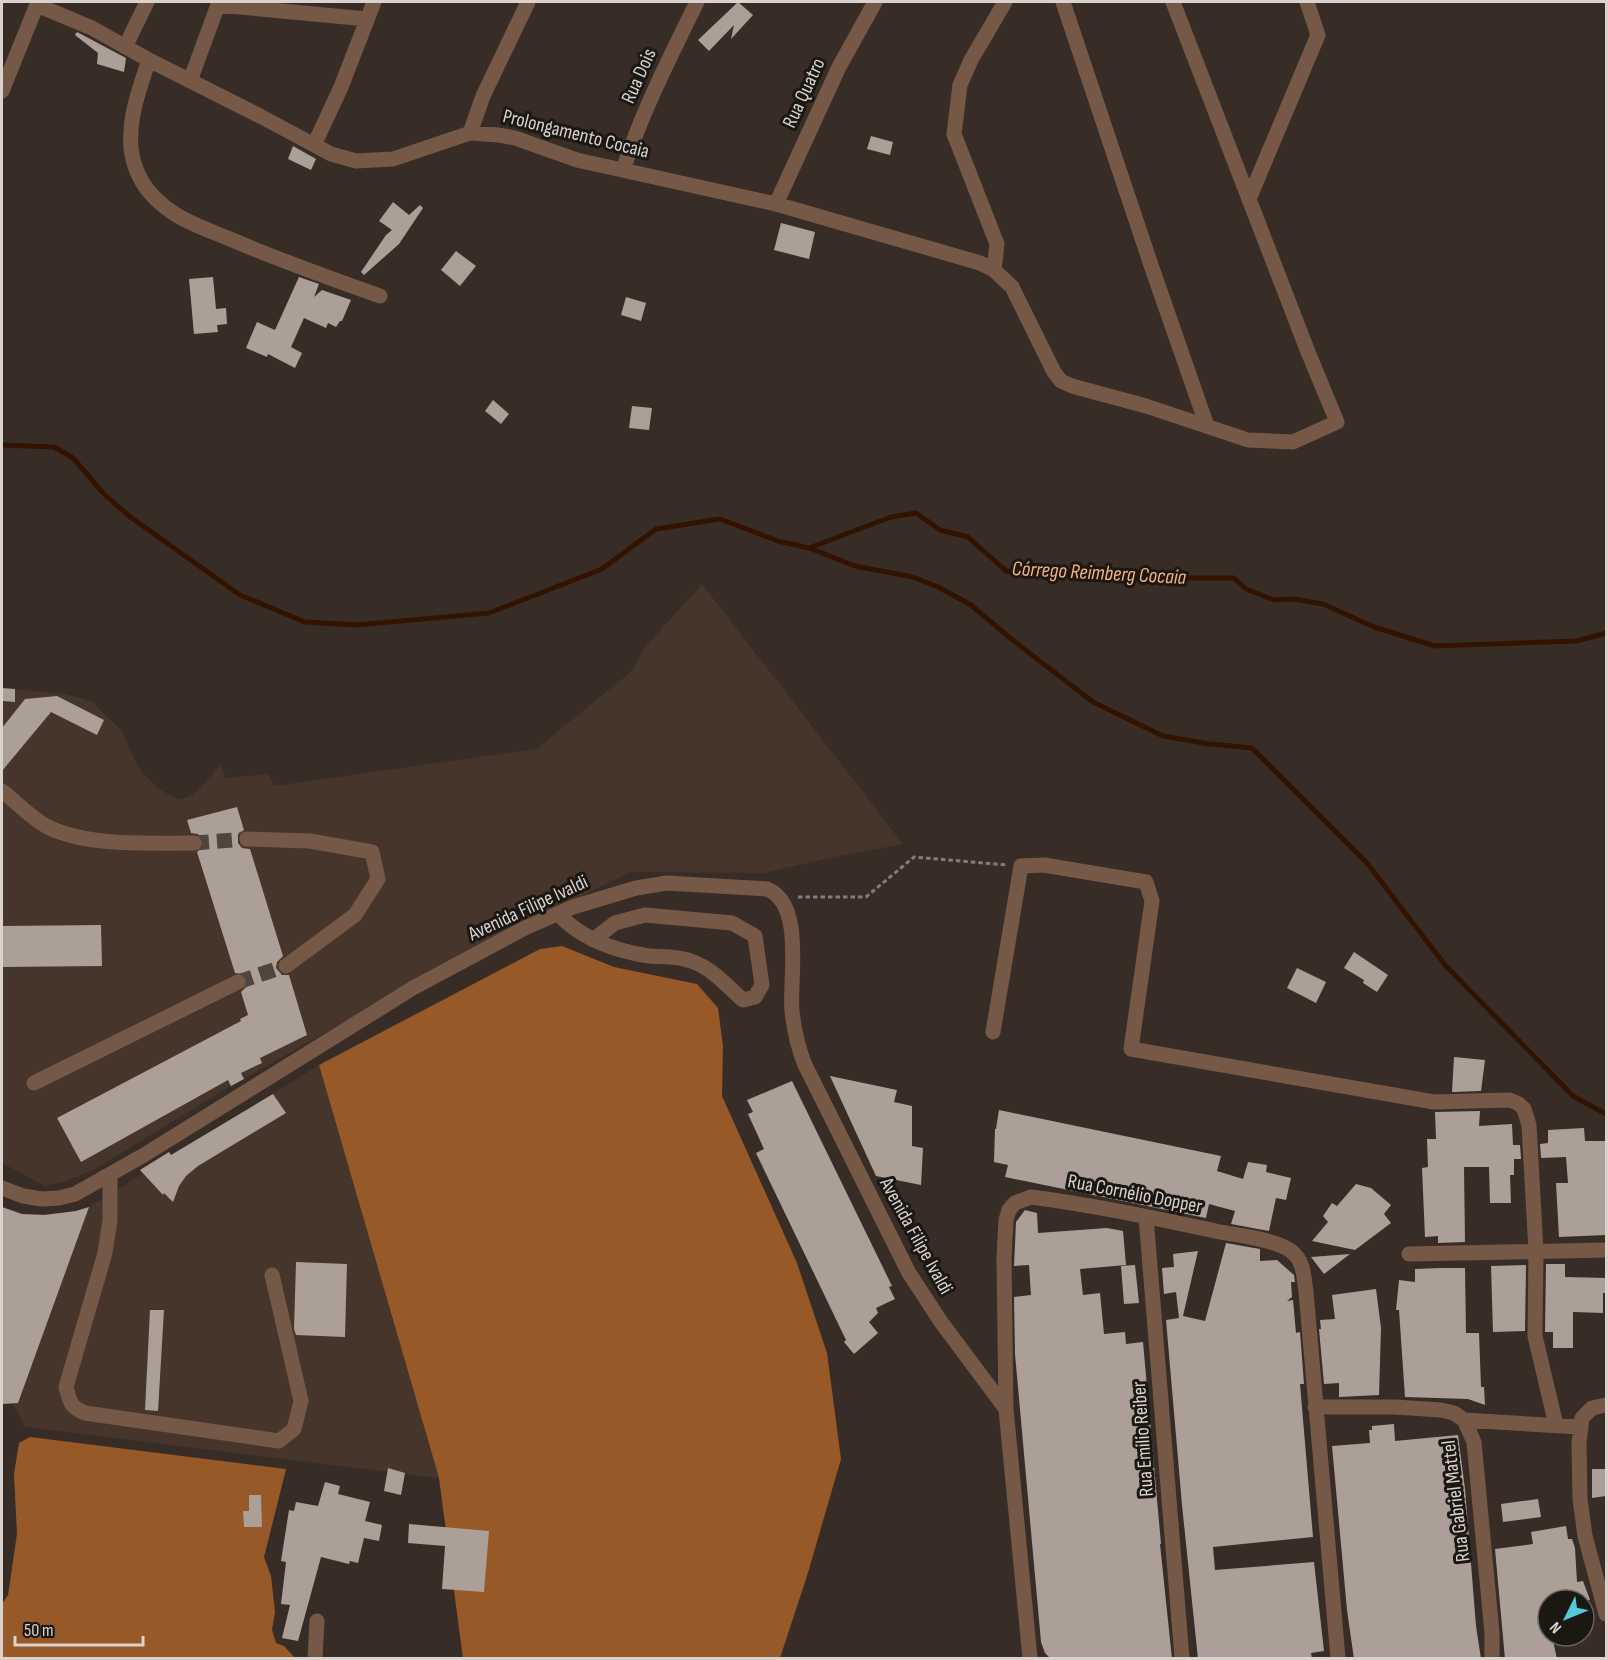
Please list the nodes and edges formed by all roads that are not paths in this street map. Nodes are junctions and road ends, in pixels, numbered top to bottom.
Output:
1 (147, 2) edge
2 (374, 2) edge
3 (528, 2) edge
4 (697, 2) edge
5 (875, 2) edge
6 (1005, 2) edge
7 (1063, 2) edge
8 (1173, 2) edge
9 (1307, 2) edge
10 (37, 3) edge
11 (219, 3) edge
12 (367, 19) junction
13 (125, 47) junction
14 (149, 60) junction
15 (190, 81) junction
16 (2, 91) edge
17 (470, 133) junction
18 (314, 145) junction
19 (623, 170) junction
20 (1249, 199) junction
21 (776, 204) junction
22 (994, 270) junction
23 (380, 296) dead end
24 (1207, 426) junction
25 (2, 791) edge
26 (247, 839) tunnel mouth
27 (194, 843) tunnel mouth
28 (558, 914) junction
29 (593, 940) junction
30 (286, 966) tunnel mouth
31 (238, 982) tunnel mouth
32 (993, 1032) dead end
33 (34, 1083) dead end
34 (110, 1175) junction
35 (2, 1188) edge
36 (1146, 1217) junction
37 (1606, 1250) edge
38 (1536, 1251) junction
39 (1409, 1254) dead end
40 (272, 1275) dead end
41 (1606, 1405) edge
42 (1315, 1407) junction
43 (1006, 1408) junction
44 (1464, 1420) junction
45 (1556, 1425) junction
46 (1579, 1427) junction
47 (1606, 1614) edge
48 (317, 1621) dead end
49 (315, 1659) edge
50 (1030, 1659) edge
51 (1182, 1659) edge
52 (1338, 1659) edge
53 (1492, 1659) edge

1 - 13 street
2 - 12 street
3 - 17 street
4 - 19 street, Rua Dois
5 - 21 street, Rua Quatro
6 - 22 street
7 - 24 street
8 - 20 street
9 - 20 street
10 - 13 street, Prolongamento Cocaia
10 - 16 street
11 - 12 street
11 - 15 street
12 - 18 street
13 - 14 street, Prolongamento Cocaia
14 - 15 street, Prolongamento Cocaia
14 - 23 street
15 - 18 street, Prolongamento Cocaia
17 - 18 street, Prolongamento Cocaia
17 - 19 street, Prolongamento Cocaia
19 - 21 street, Prolongamento Cocaia
20 - 24 street
21 - 22 street, Prolongamento Cocaia
22 - 24 street
25 - 27 street
26 - 30 street
28 - 29 street
28 - 34 street, Avenida Filipe Ivaldi
28 - 43 street, Avenida Filipe Ivaldi
29 - 29 street
31 - 33 street
32 - 38 street
34 - 35 street, Avenida Filipe Ivaldi
34 - 40 street
36 - 42 street, Rua Cornélio Dopper
36 - 43 street, Rua Cornélio Dopper
36 - 51 street, Rua Emílio Reiber
37 - 38 street
38 - 39 street
38 - 45 street
41 - 46 street
42 - 44 street, Rua Gabriel Mattel
42 - 52 street, Rua Cornélio Dopper
43 - 50 street, Rua Cornélio Dopper
44 - 45 street
44 - 53 street, Rua Gabriel Mattel
45 - 46 street
46 - 47 street
48 - 49 street

